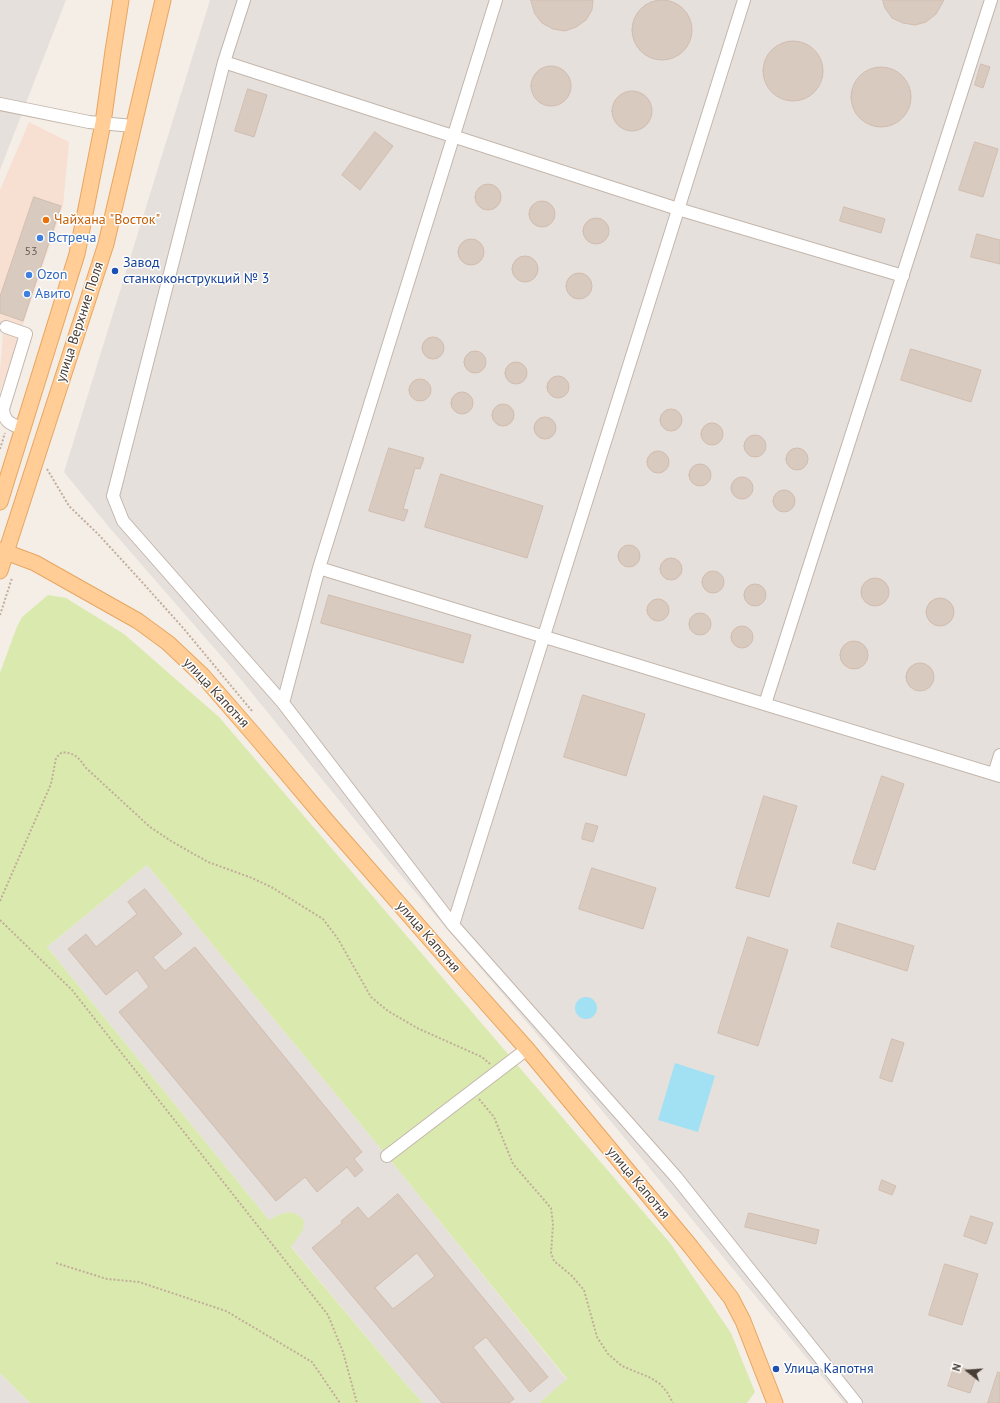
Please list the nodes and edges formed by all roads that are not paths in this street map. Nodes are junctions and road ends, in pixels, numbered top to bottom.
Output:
1 (121, 0) edge
2 (163, 0) edge
3 (244, 0) edge
4 (496, 0) edge
5 (744, 0) edge
6 (991, 0) edge
7 (224, 62) junction
8 (0, 104) edge
9 (103, 123) junction
10 (133, 126) junction
11 (453, 135) junction
12 (678, 209) junction
13 (903, 276) junction
14 (6, 327) dead end
15 (23, 429) junction
16 (0, 502) edge
17 (8, 553) edge
18 (319, 568) junction
19 (0, 571) edge
20 (544, 637) junction
21 (283, 703) junction
22 (765, 704) junction
23 (1000, 755) edge
24 (997, 775) edge
25 (453, 925) junction
26 (527, 1049) junction
27 (387, 1156) dead end
28 (775, 1403) edge
29 (856, 1403) edge

1 - 9 main road, улица Верхние Поля
2 - 10 main road, улица Верхние Поля
3 - 7 lane
4 - 11 lane
5 - 12 lane
6 - 13 lane
7 - 11 lane
7 - 21 lane
8 - 9 lane
9 - 10 lane
9 - 15 main road, улица Верхние Поля
10 - 17 main road, улица Верхние Поля
11 - 12 lane
11 - 18 lane
12 - 13 lane
12 - 20 lane
13 - 22 lane
14 - 15 lane
15 - 16 main road, улица Верхние Поля
17 - 19 main road, улица Верхние Поля
17 - 26 main road, улица Капотня
18 - 20 lane
18 - 21 lane
20 - 22 lane
20 - 25 lane
21 - 25 lane
22 - 24 lane
23 - 24 lane
25 - 29 lane
26 - 27 lane
26 - 28 main road, улица Капотня

